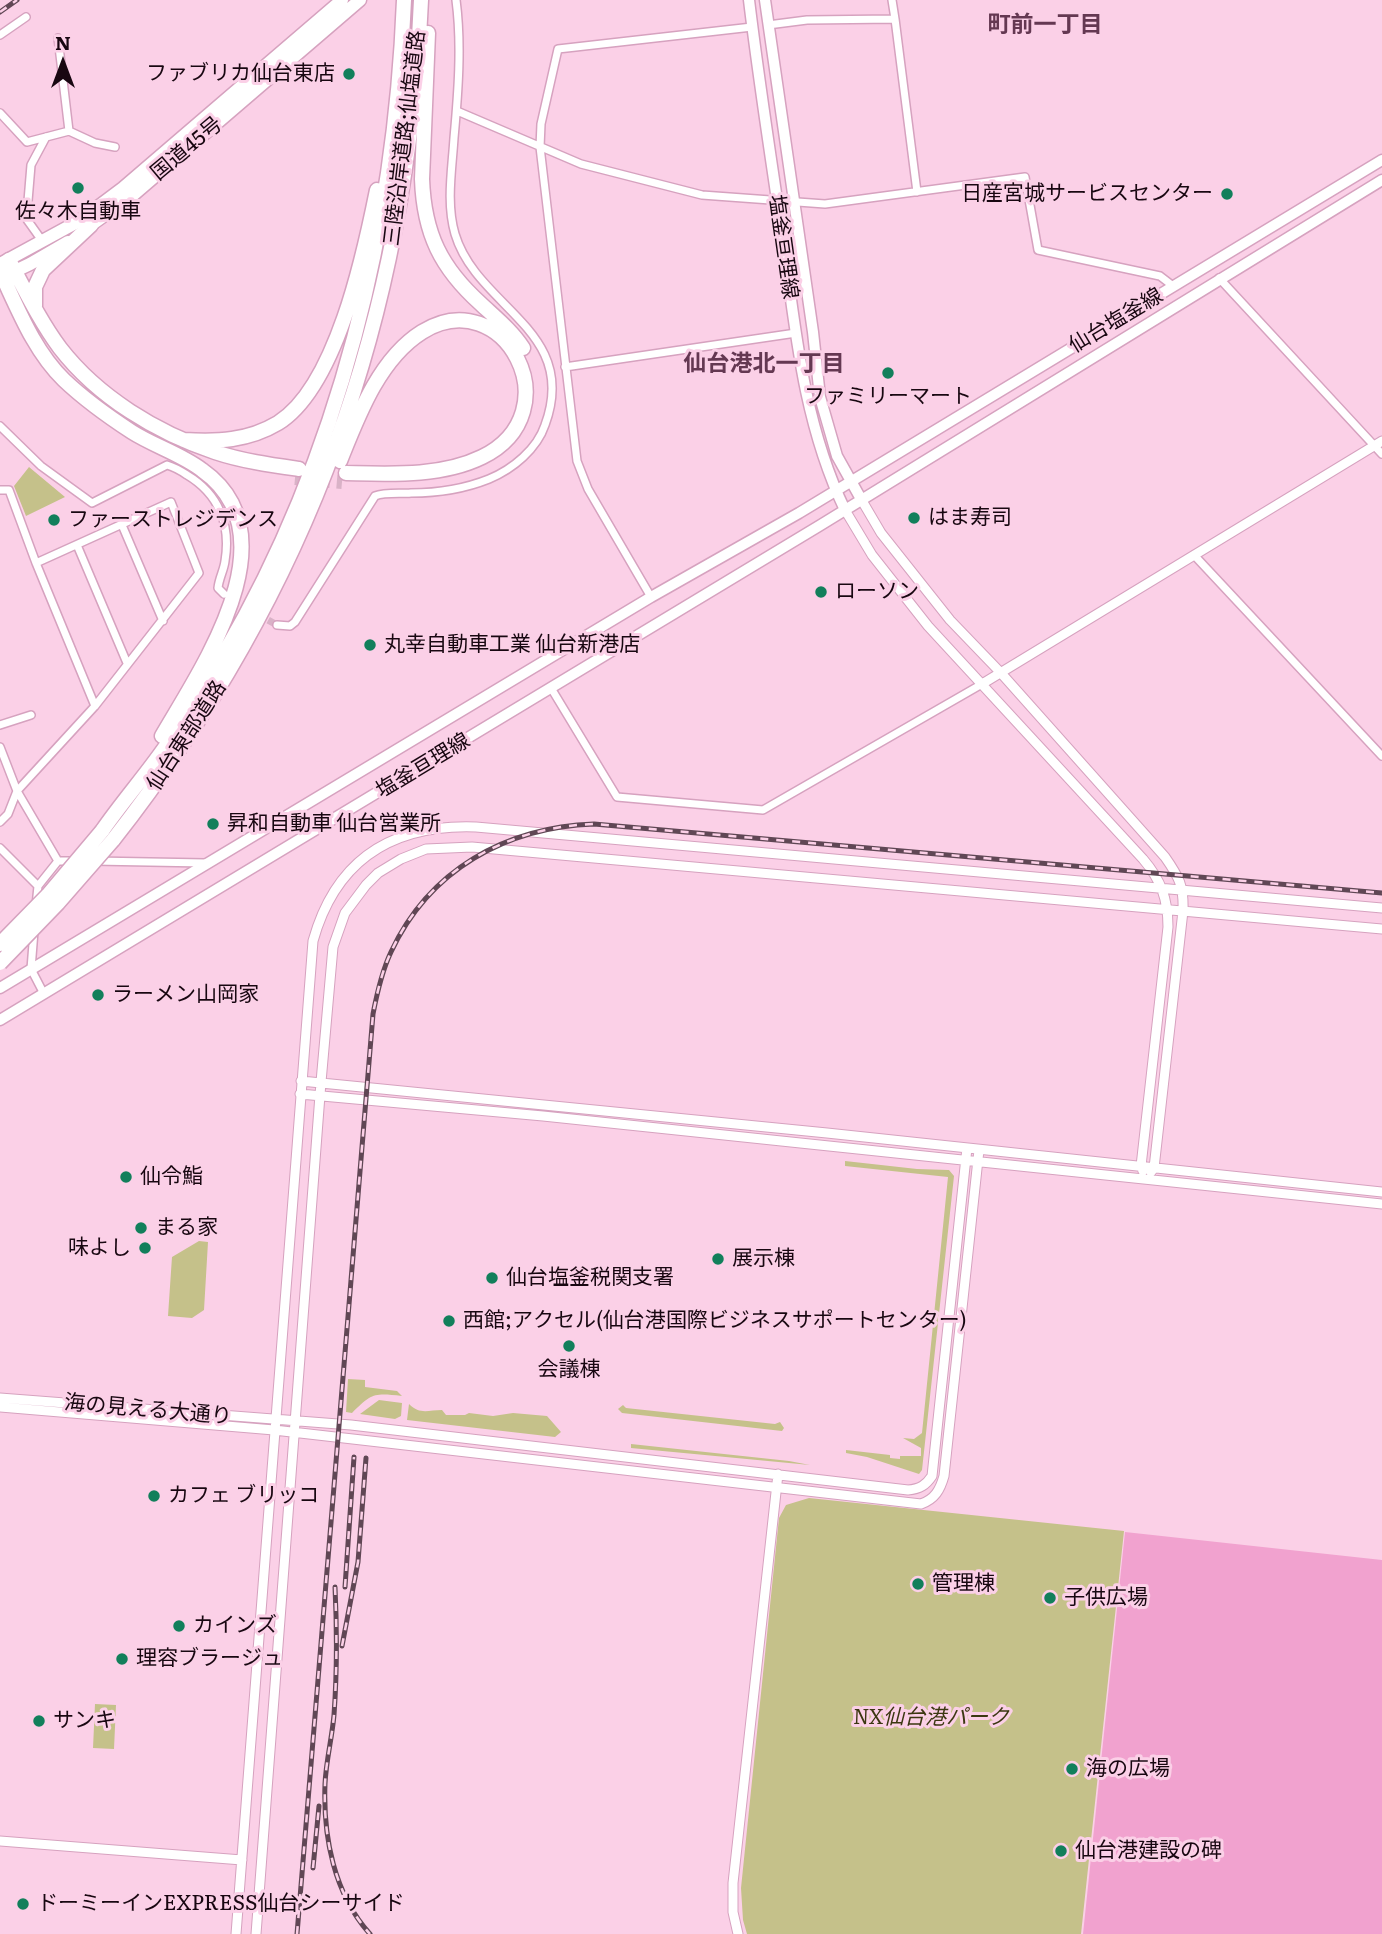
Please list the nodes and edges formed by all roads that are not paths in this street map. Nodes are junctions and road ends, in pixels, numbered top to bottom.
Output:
1 (342, 0) edge
2 (360, 0) edge
3 (404, 0) edge
4 (421, 0) edge
5 (428, 0) edge
6 (456, 0) edge
7 (749, 0) edge
8 (765, 0) edge
9 (892, 0) edge
10 (26, 17) dead end
11 (895, 19) junction
12 (424, 22) junction
13 (768, 25) junction
14 (403, 26) junction
15 (752, 27) junction
16 (0, 35) edge
17 (58, 38) dead end
18 (457, 111) junction
19 (0, 113) edge
20 (69, 131) junction
21 (46, 137) junction
22 (115, 147) dead end
23 (540, 147) junction
24 (1382, 160) edge
25 (1382, 180) edge
26 (917, 192) junction
27 (777, 200) junction
28 (793, 201) junction
29 (91, 225) junction
30 (43, 242) junction
31 (4, 270) edge
32 (1219, 278) junction
33 (1173, 286) junction
34 (35, 310) junction
35 (796, 333) junction
36 (565, 367) junction
37 (0, 426) edge
38 (184, 440) junction
39 (1378, 443) edge
40 (163, 447) junction
41 (1382, 454) edge
42 (301, 474) junction
43 (325, 476) joint
44 (849, 480) junction
45 (835, 489) junction
46 (0, 490) edge
47 (861, 499) junction
48 (845, 510) junction
49 (122, 525) junction
50 (77, 545) junction
51 (1194, 555) junction
52 (36, 563) junction
53 (224, 594) dead end
54 (651, 597) junction
55 (270, 598) junction
56 (163, 621) junction
57 (277, 625) dead end
58 (127, 663) junction
59 (1001, 673) junction
60 (982, 684) junction
61 (551, 688) junction
62 (94, 706) junction
63 (31, 715) dead end
64 (0, 725) edge
65 (0, 747) edge
66 (1382, 756) edge
67 (17, 791) junction
68 (0, 822) edge
69 (107, 832) junction
70 (0, 848) edge
71 (58, 861) junction
72 (205, 863) junction
73 (38, 886) junction
74 (1164, 889) junction
75 (1184, 891) junction
76 (1382, 908) edge
77 (1168, 910) junction
78 (1183, 911) junction
79 (1382, 929) edge
80 (0, 944) edge
81 (0, 962) edge
82 (31, 968) junction
83 (0, 988) edge
84 (44, 994) junction
85 (0, 1020) edge
86 (301, 1081) junction
87 (321, 1082) junction
88 (300, 1094) junction
89 (320, 1095) junction
90 (967, 1148) junction
91 (979, 1150) junction
92 (965, 1160) junction
93 (977, 1161) junction
94 (1141, 1166) junction
95 (1154, 1168) junction
96 (1147, 1179) junction
97 (1382, 1192) edge
98 (1382, 1204) edge
99 (0, 1398) edge
100 (0, 1407) edge
101 (296, 1421) junction
102 (275, 1425) junction
103 (295, 1434) junction
104 (778, 1474) junction
105 (776, 1488) junction
106 (0, 1841) edge
107 (242, 1860) junction
108 (236, 1934) edge
109 (256, 1934) edge
110 (738, 1934) edge

1 - 30 highway, 国道45号
2 - 29 highway, 国道45号
3 - 14 highway, 三陸沿岸道路;仙塩道路
4 - 12 highway, 三陸沿岸道路;仙塩道路
5 - 12 highway
6 - 18 street
7 - 15 main road, 塩釜亘理線
8 - 13 main road, 塩釜亘理線
9 - 11 street
10 - 16 street
11 - 13 street
11 - 26 street
12 - 43 highway, 三陸沿岸道路;仙塩道路
12 - 55 highway
13 - 28 main road, 塩釜亘理線
14 - 38 highway
14 - 42 highway, 三陸沿岸道路;仙塩道路
15 - 23 street
15 - 27 main road, 塩釜亘理線
17 - 20 street
18 - 23 street
18 - 57 street
19 - 21 street
20 - 21 street
20 - 22 street
21 - 30 street
23 - 27 street
23 - 36 street
24 - 33 main road, 仙台塩釜線
25 - 32 main road, 仙台塩釜線
26 - 28 street
26 - 33 street
27 - 28 street
27 - 35 main road, 塩釜亘理線
28 - 44 main road, 塩釜亘理線
29 - 31 highway, 国道45号
29 - 34 highway
30 - 31 highway, 国道45号
31 - 34 highway
31 - 40 highway
32 - 39 street
32 - 47 main road, 仙台塩釜線
33 - 44 main road, 仙台塩釜線
34 - 38 highway
35 - 36 street
35 - 45 main road, 塩釜亘理線
36 - 54 street
37 - 53 street
38 - 42 highway
39 - 41 street
39 - 51 street
40 - 42 highway
40 - 69 highway
42 - 69 highway, 仙台東部道路
43 - 55 highway, 仙台東部道路
44 - 45 main road, 塩釜亘理線
44 - 47 main road, 塩釜亘理線
45 - 48 main road, 塩釜亘理線
45 - 54 main road, 塩釜亘理線
46 - 52 street
47 - 48 main road, 塩釜亘理線
47 - 59 street
48 - 60 street
48 - 61 main road, 塩釜亘理線
49 - 50 street
49 - 56 street
49 - 56 street
50 - 52 street
50 - 58 street
51 - 59 street
51 - 66 street
52 - 62 street
54 - 72 main road, 塩釜亘理線
55 - 69 highway, 仙台東部道路
56 - 58 street
58 - 62 street
59 - 60 street
59 - 75 street
60 - 61 street
60 - 74 street
61 - 84 main road, 塩釜亘理線
62 - 67 street
63 - 64 street
65 - 67 street
67 - 68 street
67 - 71 street
69 - 80 highway, 仙台東部道路, bridge
69 - 81 highway, 仙台東部道路, bridge
70 - 73 street
71 - 72 street
71 - 73 street
72 - 82 main road, 塩釜亘理線
73 - 82 street
74 - 75 street
74 - 77 street
74 - 86 street
75 - 76 street
75 - 78 street
77 - 78 street
77 - 87 street
77 - 94 street
78 - 79 street
78 - 95 street
82 - 83 main road, 塩釜亘理線
82 - 84 street
84 - 85 main road, 塩釜亘理線
86 - 87 street
86 - 88 street
87 - 89 street
87 - 90 street
88 - 89 street
88 - 102 street
89 - 92 street
89 - 101 street
90 - 91 street
90 - 92 street
91 - 93 street
91 - 94 street
92 - 93 street
92 - 104 street, 海の見える大通り
93 - 96 street
93 - 105 street
94 - 95 street
94 - 96 street
95 - 96 street
95 - 97 street
96 - 98 street
99 - 102 street, 海の見える大通り
100 - 102 street
101 - 102 street, 海の見える大通り
101 - 103 street
101 - 104 street, 海の見える大通り
102 - 103 street
102 - 107 street
103 - 105 street
103 - 109 street
104 - 105 street
105 - 110 street
106 - 107 street
107 - 108 street

